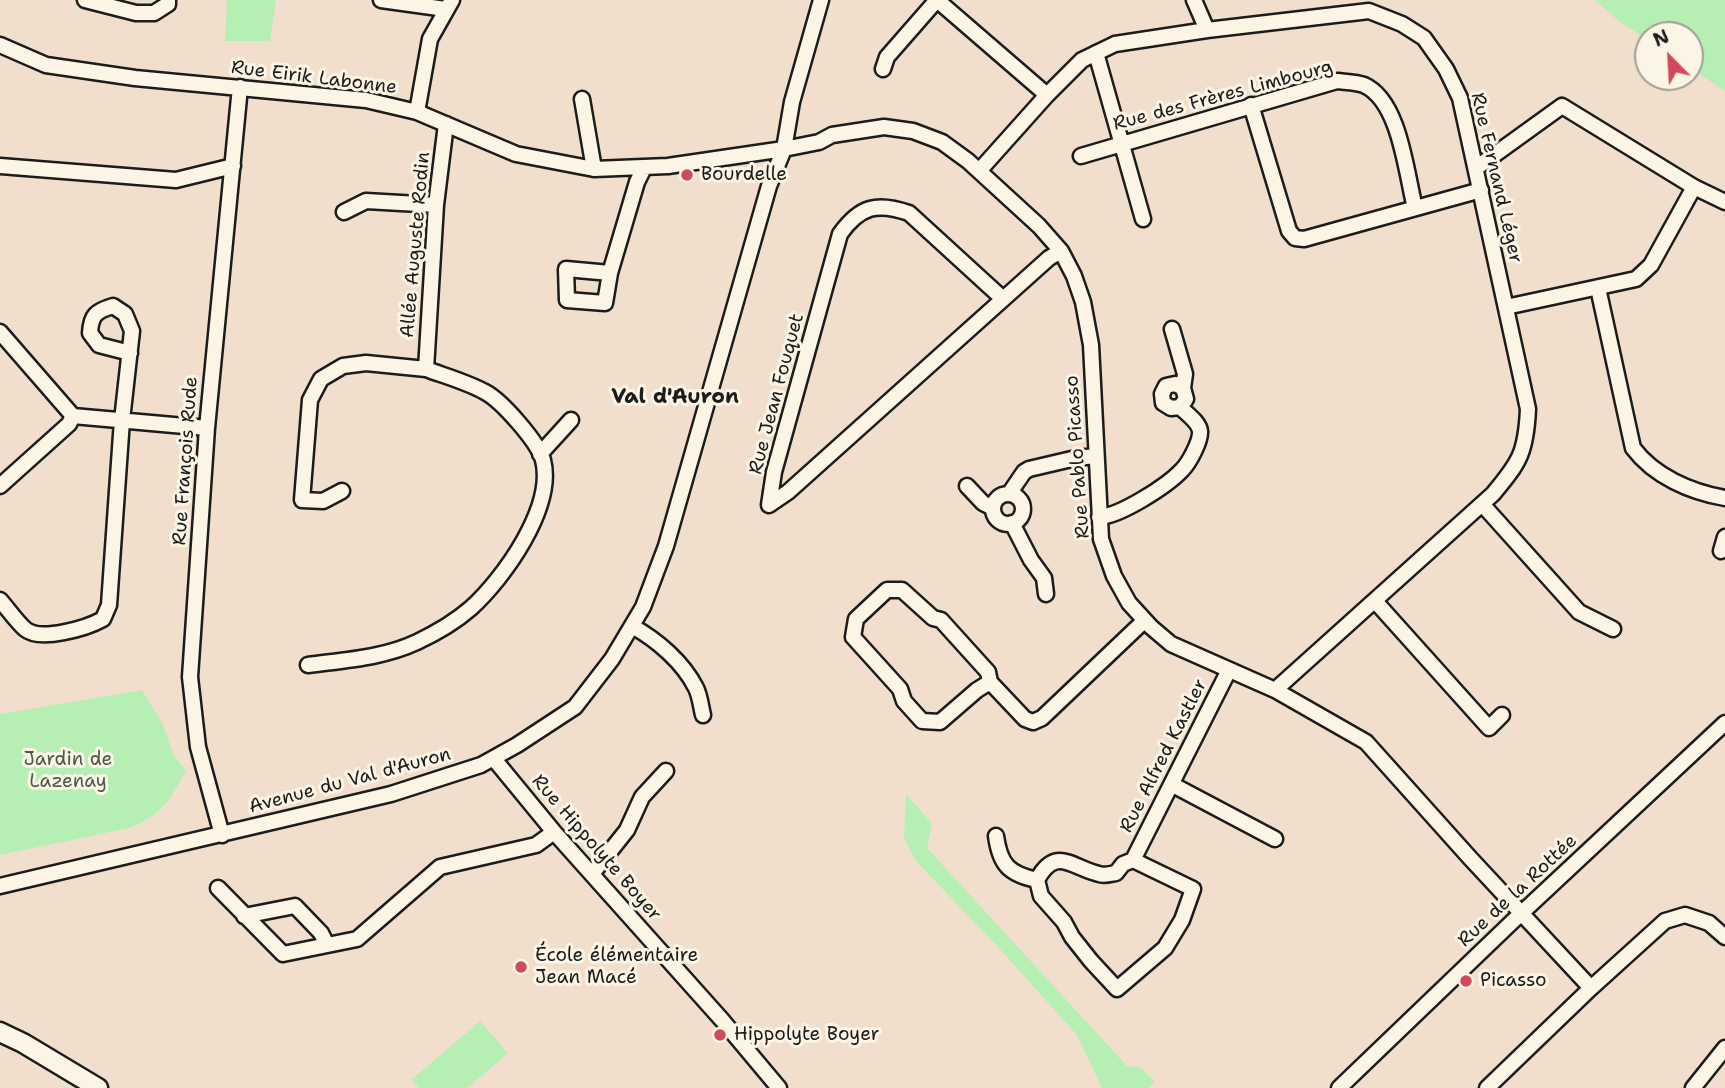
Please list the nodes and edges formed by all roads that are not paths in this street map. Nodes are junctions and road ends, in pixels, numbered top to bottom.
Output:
1 (85, 0) edge
2 (169, 0) edge
3 (382, 0) edge
4 (821, 0) edge
5 (1194, 0) edge
6 (937, 1) edge
7 (449, 4) edge
8 (1370, 6) edge
9 (1206, 30) junction
10 (0, 45) edge
11 (1096, 53) junction
12 (883, 69) dead end
13 (240, 87) junction
14 (1047, 95) junction
15 (582, 99) dead end
16 (1251, 105) junction
17 (417, 112) junction
18 (446, 124) junction
19 (1120, 144) junction
20 (784, 149) junction
21 (1081, 156) dead end
22 (0, 166) edge
23 (233, 166) junction
24 (643, 168) junction
25 (1476, 168) junction
26 (594, 169) junction
27 (979, 171) junction
28 (1694, 187) junction
29 (1481, 190) junction
30 (1725, 202) edge
31 (436, 205) junction
32 (1415, 208) junction
33 (344, 212) dead end
34 (1143, 219) dead end
35 (1061, 251) junction
36 (610, 273) dead end
37 (1598, 288) junction
38 (1002, 298) junction
39 (1506, 307) junction
40 (1172, 329) dead end
41 (0, 332) edge
42 (130, 353) dead end
43 (426, 369) junction
44 (1183, 388) junction
45 (1180, 407) junction
46 (73, 416) junction
47 (122, 420) junction
48 (571, 420) dead end
49 (207, 428) junction
50 (540, 454) junction
51 (1096, 456) junction
52 (0, 486) edge
53 (967, 486) dead end
54 (342, 491) dead end
55 (1009, 494) junction
56 (1725, 498) edge
57 (1482, 504) junction
58 (993, 508) junction
59 (1099, 517) junction
60 (1012, 523) junction
61 (1046, 594) dead end
62 (0, 600) edge
63 (1375, 601) junction
64 (1144, 621) junction
65 (632, 626) junction
66 (1613, 629) dead end
67 (308, 665) dead end
68 (1228, 670) junction
69 (990, 682) junction
70 (1275, 690) junction
71 (703, 715) dead end
72 (1502, 715) dead end
73 (1725, 723) edge
74 (494, 759) junction
75 (666, 771) dead end
76 (1172, 785) junction
77 (554, 832) junction
78 (222, 835) junction
79 (996, 836) dead end
80 (1275, 839) dead end
81 (1133, 860) junction
82 (592, 874) junction
83 (1037, 880) junction
84 (0, 886) edge
85 (218, 888) dead end
86 (1522, 913) junction
87 (244, 916) junction
88 (1725, 937) edge
89 (327, 945) junction
90 (1591, 988) junction
91 (0, 1032) edge
92 (1725, 1048) edge
93 (98, 1088) edge
94 (780, 1088) edge
95 (1339, 1088) edge
96 (1487, 1088) edge
97 (1693, 1088) edge

1 - 2 street
3 - 7 street
4 - 20 street, Avenue du Val d'Auron
5 - 9 street
6 - 12 street
6 - 14 street
7 - 17 street
8 - 9 street, Rue Fernand Léger
8 - 25 street, Rue Fernand Léger
9 - 11 street, Rue Fernand Léger
10 - 13 street, Rue Eirik Labonne
11 - 14 street, Rue Fernand Léger
11 - 19 street
13 - 17 street, Rue Eirik Labonne
13 - 23 street, Rue François Rude
14 - 27 street, Rue Fernand Léger
15 - 26 street
16 - 19 street, Rue des Frères Limbourg
16 - 32 street, Rue des Frères Limbourg
16 - 32 street
17 - 18 street, Rue Eirik Labonne
18 - 26 street, Rue Eirik Labonne
18 - 31 street, Allée Auguste Rodin
19 - 21 street, Rue des Frères Limbourg
19 - 34 street
20 - 24 street, Rue Eirik Labonne
20 - 27 street, Rue Pablo Picasso
20 - 65 street, Avenue du Val d'Auron
22 - 23 street
23 - 49 street, Rue François Rude
24 - 26 street, Rue Eirik Labonne
24 - 36 street
25 - 28 street
25 - 29 street, Rue Fernand Léger
27 - 35 street, Rue Pablo Picasso
28 - 30 street
28 - 37 street
29 - 32 street
29 - 39 street, Rue Fernand Léger
31 - 33 street
31 - 43 street, Allée Auguste Rodin
35 - 38 street, Rue Jean Fouquet
35 - 51 street, Rue Pablo Picasso
37 - 39 street
37 - 56 street
38 - 38 street, Rue Jean Fouquet
39 - 57 street, Rue Fernand Léger
40 - 44 street
41 - 46 street
42 - 47 street
43 - 50 street
43 - 54 street
44 - 45 street
44 - 45 street
45 - 59 street
46 - 47 street
46 - 52 street
47 - 49 street
47 - 62 street
48 - 50 street
49 - 78 street, Rue François Rude
50 - 67 street
51 - 55 street
51 - 59 street, Rue Pablo Picasso
53 - 58 street
55 - 58 street
55 - 60 street
57 - 63 street, Rue Fernand Léger
57 - 66 street
58 - 60 street
59 - 64 street, Rue Pablo Picasso
60 - 61 street
63 - 70 street, Rue Fernand Léger
63 - 72 street
64 - 68 street, Rue Pablo Picasso
64 - 69 street
65 - 71 street
65 - 74 street, Avenue du Val d'Auron
68 - 70 street, Rue Pablo Picasso
68 - 76 street, Rue Alfred Kastler
69 - 69 street
70 - 86 street, Rue Pablo Picasso
73 - 86 street, Rue de la Rottée
74 - 77 street, Rue Hippolyte Boyer
74 - 78 street, Avenue du Val d'Auron
75 - 82 street
76 - 80 street
76 - 81 street, Rue Alfred Kastler
77 - 82 street, Rue Hippolyte Boyer
77 - 89 street
78 - 84 street, Avenue du Val d'Auron
79 - 83 street
81 - 83 street, Rue Alfred Kastler
81 - 83 street, Rue Alfred Kastler
82 - 94 street, Rue Hippolyte Boyer
85 - 87 street
86 - 90 street, Rue Pablo Picasso
86 - 95 street, Rue de la Rottée
87 - 89 street
87 - 89 street
88 - 90 street
90 - 96 street
91 - 93 street
92 - 97 street

